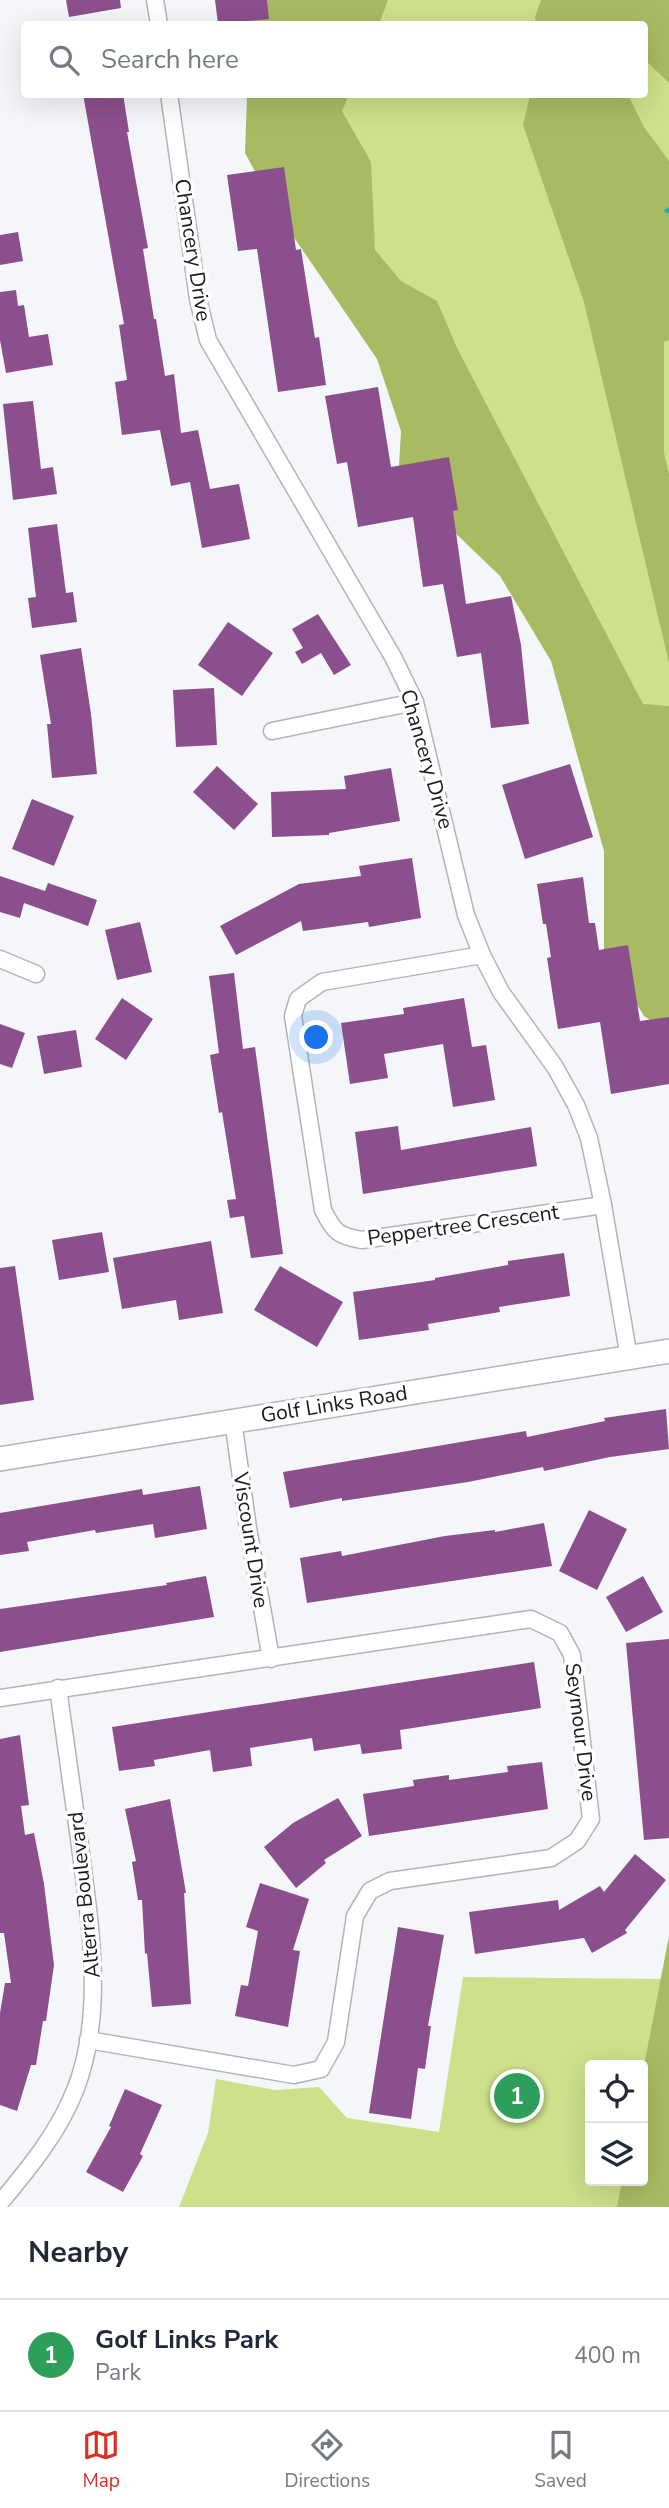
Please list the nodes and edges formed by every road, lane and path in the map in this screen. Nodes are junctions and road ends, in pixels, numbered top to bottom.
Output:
1 (155, 0) edge
2 (158, 21) edge
3 (170, 98) edge
4 (415, 702) junction
5 (272, 731) dead end
6 (482, 955) junction
7 (0, 959) edge
8 (36, 974) dead end
9 (603, 1205) junction
10 (669, 1351) edge
11 (629, 1358) junction
12 (233, 1420) junction
13 (0, 1459) edge
14 (271, 1659) junction
15 (58, 1688) junction
16 (0, 1698) edge
17 (88, 2040) junction
18 (0, 2203) edge

1 - 2 street
3 - 4 street, Chancery Drive
4 - 5 street
4 - 6 street, Chancery Drive
6 - 9 street, Chancery Drive
6 - 9 street, Peppertree Crescent
7 - 8 street
9 - 11 street, Chancery Drive
10 - 11 main road, Golf Links Road
11 - 12 main road, Golf Links Road
12 - 13 main road, Golf Links Road
12 - 14 street, Viscount Drive
14 - 15 street, Seymour Drive
14 - 17 street, Seymour Drive
15 - 16 street, Seymour Drive
15 - 17 street, Alterra Boulevard
17 - 18 street, Alterra Boulevard

